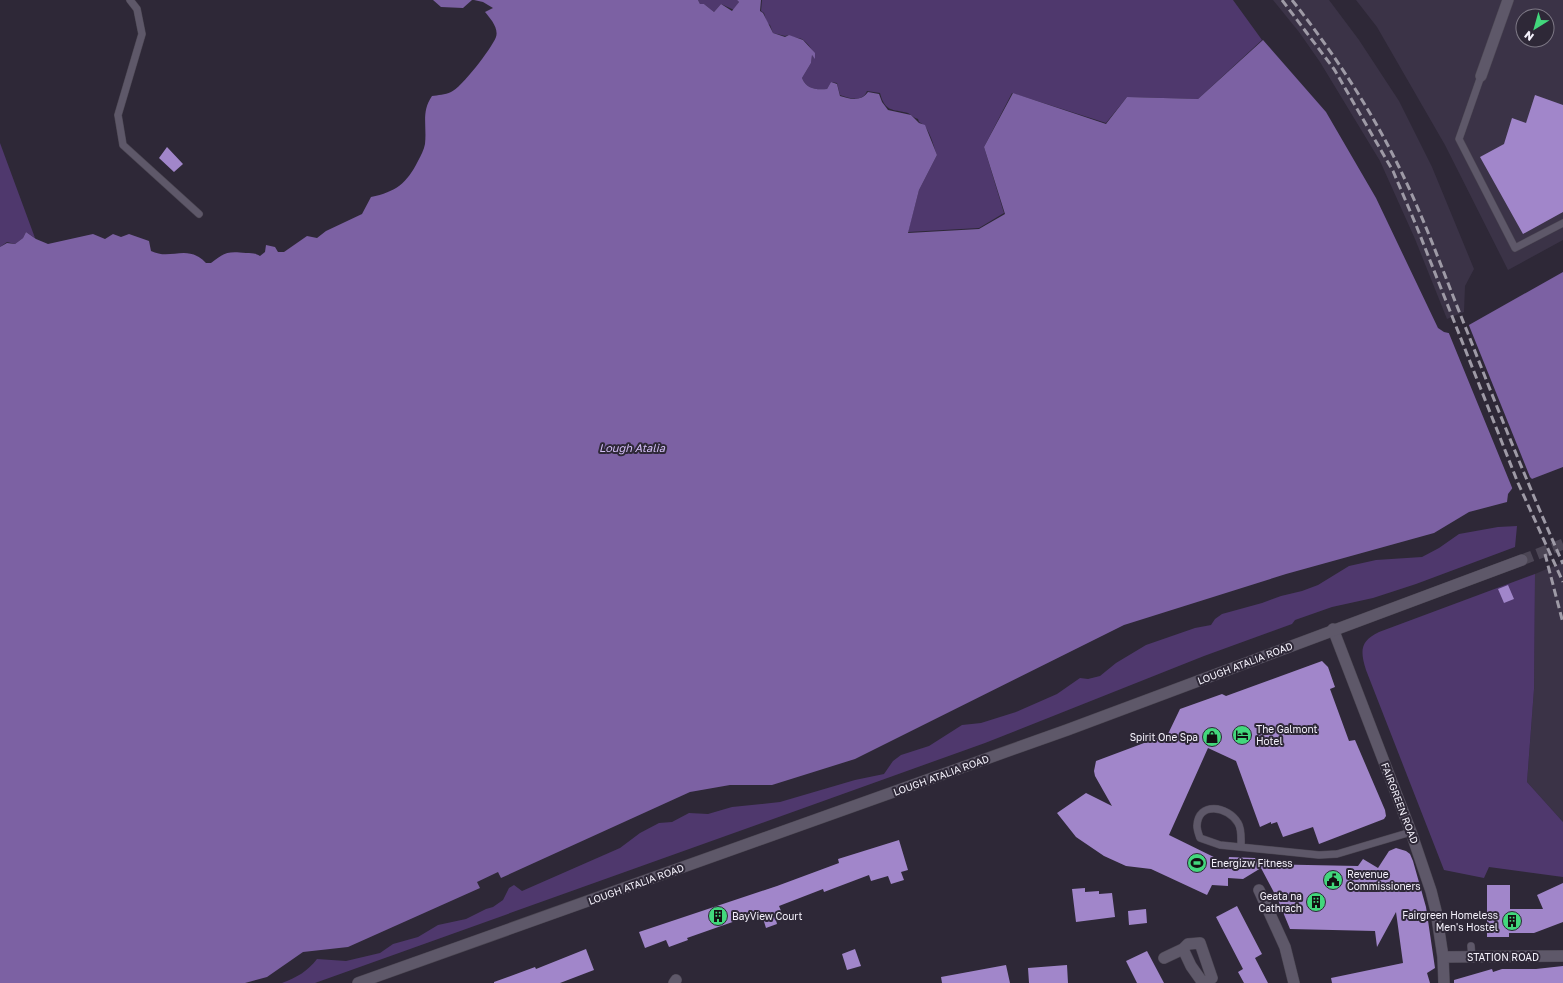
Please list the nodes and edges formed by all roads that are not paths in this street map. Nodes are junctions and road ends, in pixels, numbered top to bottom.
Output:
1 (130, 0) edge
2 (1508, 0) edge
3 (1481, 76) joint
4 (199, 214) dead end
5 (1563, 223) edge
6 (1522, 560) tunnel mouth
7 (1333, 629) junction
8 (1411, 832) junction
9 (1241, 847) junction
10 (1259, 890) dead end
11 (1183, 949) junction
12 (1563, 950) edge
13 (1563, 956) edge
14 (1443, 957) junction
15 (1549, 957) junction
16 (1164, 958) dead end
17 (358, 983) edge
18 (1204, 983) edge
19 (1294, 983) edge
20 (1444, 983) edge

1 - 4 lane
2 - 3 street
3 - 5 lane
6 - 7 street, LOUGH ATALIA ROAD
7 - 8 street, FAIRGREEN ROAD
7 - 17 street, LOUGH ATALIA ROAD
8 - 9 lane
8 - 14 street, FAIRGREEN ROAD
9 - 9 lane
10 - 19 street
11 - 16 street
11 - 18 street
11 - 18 street
12 - 15 lane
13 - 15 street, STATION ROAD
14 - 15 street, STATION ROAD
14 - 20 street, FAIRGREEN ROAD

